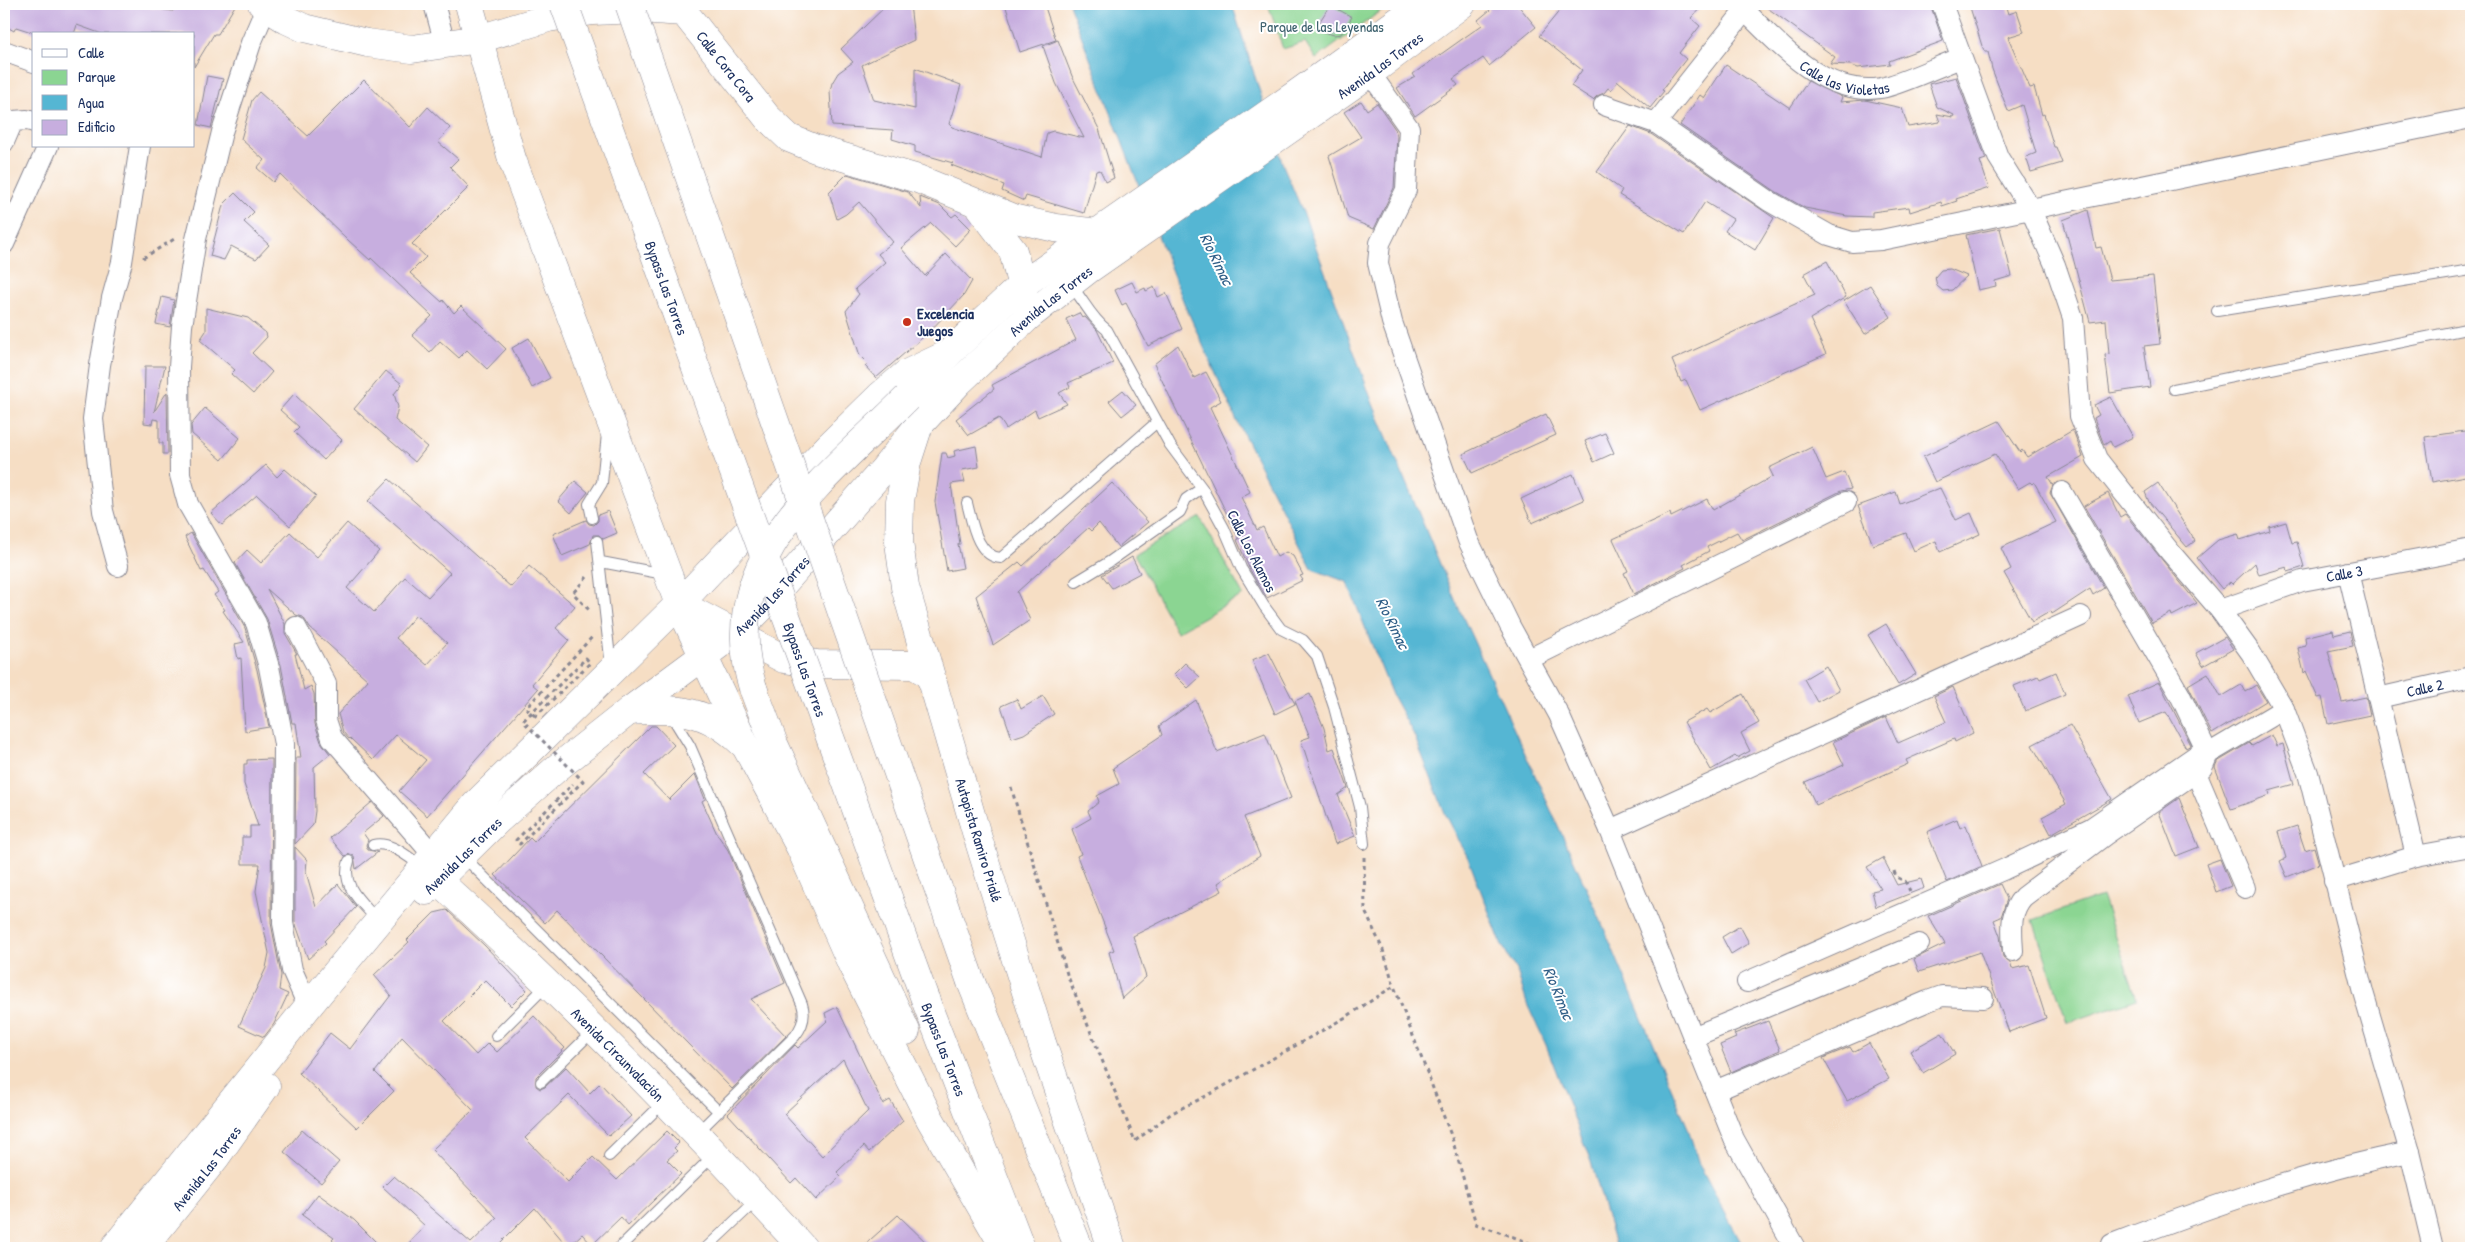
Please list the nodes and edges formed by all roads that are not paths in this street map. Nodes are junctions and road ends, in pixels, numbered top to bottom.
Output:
1 (434, 4) edge
2 (469, 4) edge
3 (564, 4) edge
4 (629, 4) edge
5 (1422, 4) edge
6 (1462, 4) edge
7 (1942, 4) edge
8 (264, 6) edge
9 (685, 6) edge
10 (1747, 8) edge
11 (479, 39) junction
12 (445, 44) junction
13 (4, 51) edge
14 (1960, 58) junction
15 (32, 61) edge
16 (1370, 73) junction
17 (1302, 105) junction
18 (1604, 105) dead end
19 (2471, 118) edge
20 (32, 121) edge
21 (1656, 123) junction
22 (4, 142) edge
23 (47, 148) edge
24 (140, 148) edge
25 (977, 204) junction
26 (2030, 208) junction
27 (1109, 235) junction
28 (4, 244) edge
29 (2471, 270) edge
30 (1070, 284) junction
31 (1022, 286) junction
32 (2217, 311) dead end
33 (1029, 316) junction
34 (2471, 328) edge
35 (949, 353) junction
36 (2174, 389) dead end
37 (608, 413) junction
38 (1157, 422) junction
39 (919, 425) junction
40 (1202, 488) junction
41 (2062, 492) dead end
42 (1846, 502) dead end
43 (967, 503) dead end
44 (592, 518) dead end
45 (597, 541) dead end
46 (2471, 548) edge
47 (601, 562) junction
48 (118, 566) dead end
49 (2348, 572) junction
50 (668, 575) junction
51 (1076, 582) dead end
52 (679, 604) junction
53 (2220, 610) junction
54 (2081, 616) dead end
55 (296, 627) dead end
56 (735, 632) junction
57 (704, 656) junction
58 (1529, 659) junction
59 (611, 670) junction
60 (2471, 678) edge
61 (931, 679) junction
62 (2378, 698) junction
63 (2284, 709) junction
64 (668, 710) junction
65 (629, 711) junction
66 (745, 745) junction
67 (2208, 754) junction
68 (2196, 773) junction
69 (1610, 830) junction
70 (1364, 844) road end
71 (372, 845) dead end
72 (2471, 846) edge
73 (462, 855) junction
74 (2416, 856) junction
75 (349, 861) dead end
76 (431, 867) junction
77 (2334, 881) junction
78 (2245, 888) dead end
79 (379, 922) junction
80 (1919, 944) dead end
81 (2013, 951) dead end
82 (1747, 982) dead end
83 (548, 983) junction
84 (1983, 998) dead end
85 (308, 1006) junction
86 (594, 1030) junction
87 (496, 1036) dead end
88 (1693, 1037) junction
89 (541, 1082) dead end
90 (1715, 1091) junction
91 (666, 1101) junction
92 (719, 1112) junction
93 (696, 1133) junction
94 (2410, 1152) junction
95 (716, 1154) junction
96 (609, 1156) dead end
97 (758, 1200) junction
98 (2112, 1244) dead end
99 (114, 1248) edge
100 (143, 1248) edge
101 (619, 1248) edge
102 (706, 1248) edge
103 (803, 1248) edge
104 (1005, 1248) edge
105 (1021, 1248) edge
106 (1079, 1248) edge
107 (1112, 1248) edge
108 (1795, 1248) edge
109 (2433, 1248) edge

1 - 12 street
2 - 11 main road
3 - 105 main road, Bypass Las Torres, bridge
4 - 106 main road, bridge
5 - 17 main road, Avenida Las Torres
6 - 16 main road, Avenida Las Torres
7 - 14 street
8 - 12 main road, Calle Cora Cora
8 - 85 street
9 - 11 main road, Calle Cora Cora
9 - 25 main road, Calle Cora Cora
10 - 14 street, Calle las Violetas
10 - 21 street
11 - 12 main road, Calle Cora Cora
11 - 37 main road
13 - 15 street
14 - 26 street
16 - 17 main road, Avenida Las Torres
16 - 58 street
17 - 27 main road, Avenida Las Torres
18 - 21 street
19 - 26 street
20 - 22 street
21 - 26 street
23 - 28 street
24 - 48 street
25 - 27 main road, Calle Cora Cora
25 - 31 main road, Calle Cora Cora
26 - 53 street
27 - 30 main road, Avenida Las Torres
27 - 31 main road, Avenida Las Torres
29 - 32 lane
30 - 33 main road, Avenida Las Torres
30 - 38 lane, Calle Los Alamos
31 - 33 main road, Calle Cora Cora
31 - 35 main road, Avenida Las Torres
33 - 39 main road, Avenida Las Torres
34 - 36 lane
35 - 52 main road, Avenida Las Torres
35 - 104 main road, bridge
37 - 44 lane
37 - 50 main road
38 - 40 lane, Calle Los Alamos
38 - 43 lane
39 - 56 main road, Avenida Las Torres
39 - 61 main road, Autopista Ramiro Prialé
40 - 51 lane
40 - 70 lane, Calle Los Alamos
41 - 67 street
42 - 58 street
45 - 47 lane
46 - 49 street, Calle 3
47 - 50 lane
47 - 59 lane
49 - 53 street, Calle 3
49 - 62 street
50 - 52 main road
52 - 56 main road
52 - 57 main road
52 - 59 main road, Avenida Las Torres
53 - 63 street
54 - 69 street
55 - 76 street
56 - 57 main road, Avenida Las Torres
56 - 61 main road
57 - 65 main road, Avenida Las Torres
57 - 66 main road
58 - 69 street
59 - 76 main road, Avenida Las Torres
60 - 62 street, Calle 2
61 - 107 main road, Autopista Ramiro Prialé
62 - 74 street
63 - 67 street
63 - 77 street
64 - 65 main road
64 - 66 main road
64 - 92 lane
65 - 73 main road, Avenida Las Torres
66 - 104 main road
67 - 68 street
67 - 82 street
68 - 78 street
68 - 81 street
69 - 88 street
71 - 76 lane
72 - 74 street
73 - 76 main road, Avenida Las Torres
73 - 92 lane
74 - 77 street
75 - 79 lane
76 - 79 main road, Avenida Las Torres
76 - 83 main road, Avenida Circunvalación
76 - 100 main road, Avenida Las Torres
77 - 94 street
79 - 85 main road, Avenida Las Torres
80 - 88 street
83 - 86 main road, Avenida Circunvalación
83 - 87 lane
84 - 90 street
85 - 99 main road, Avenida Las Torres
86 - 89 lane
86 - 91 main road, Avenida Circunvalación
88 - 90 street
90 - 108 street
91 - 93 main road, Avenida Circunvalación
91 - 96 lane
92 - 93 lane
93 - 95 main road, Avenida Circunvalación
94 - 98 street
94 - 109 street
95 - 97 main road, Avenida Circunvalación
95 - 101 lane
97 - 102 lane
97 - 103 main road, Avenida Circunvalación

